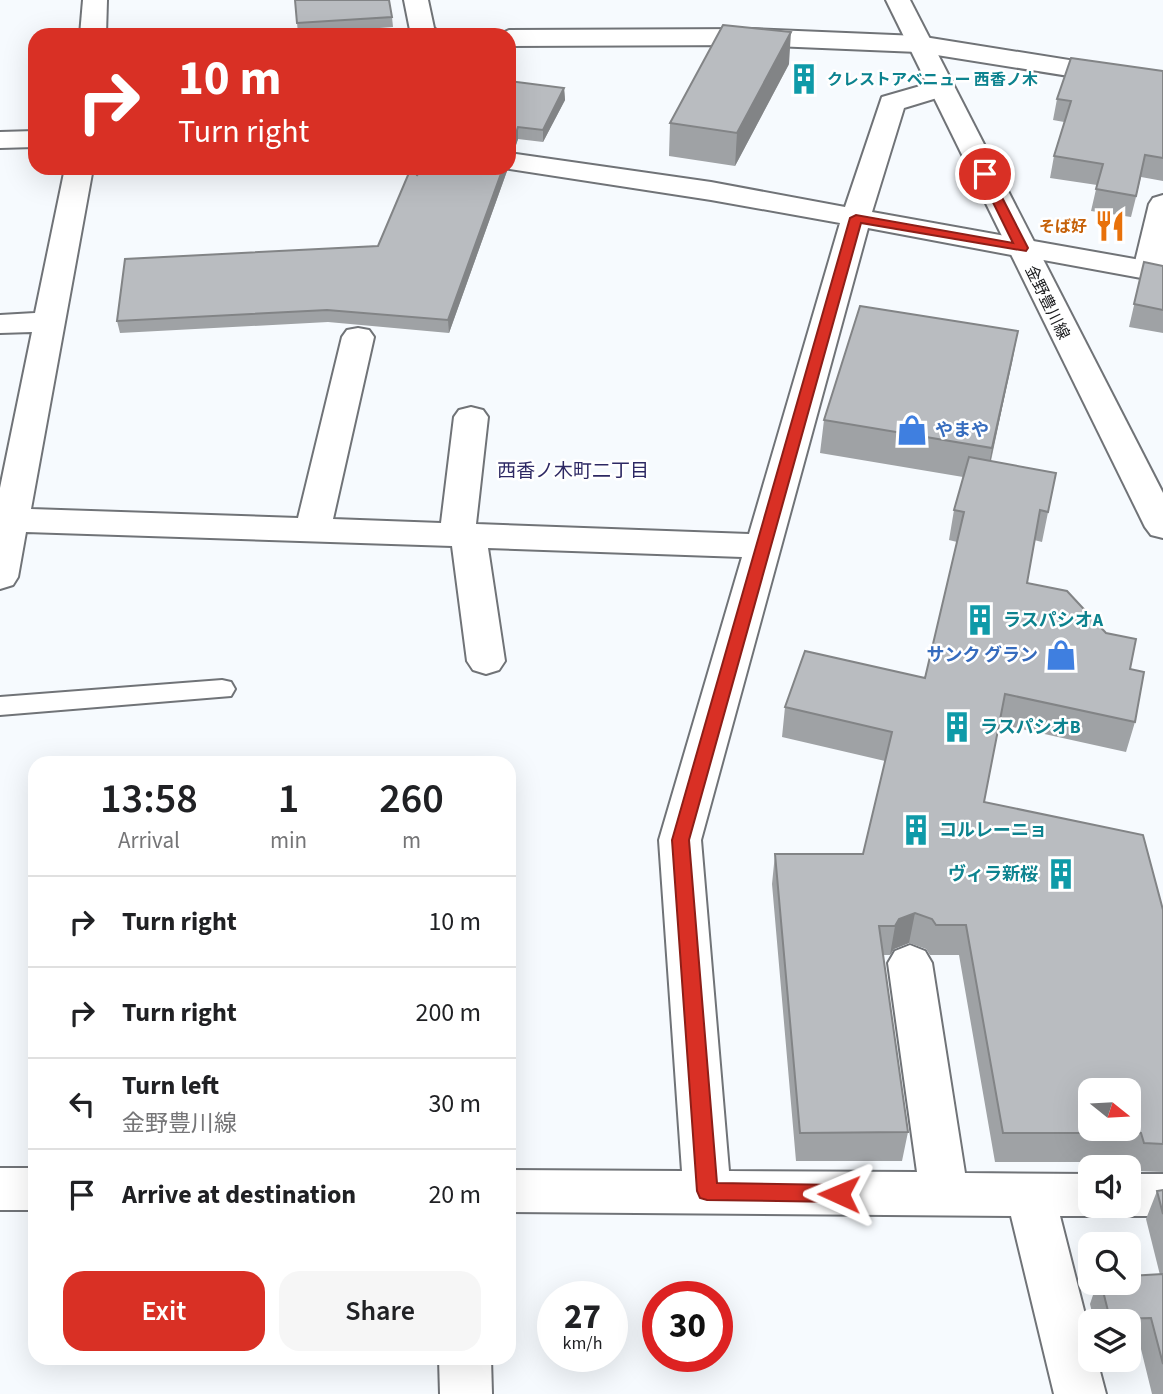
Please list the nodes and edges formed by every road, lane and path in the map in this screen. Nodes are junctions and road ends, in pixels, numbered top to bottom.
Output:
1 (95, 0) edge
2 (416, 0) edge
3 (898, 0) edge
4 (93, 28) edge
5 (421, 28) edge
6 (516, 38) edge
7 (918, 44) junction
8 (1163, 83) edge
9 (941, 88) junction
10 (28, 139) edge
11 (0, 140) edge
12 (516, 162) edge
13 (78, 175) edge
14 (1163, 204) edge
15 (856, 218) junction
16 (1022, 248) junction
17 (1156, 272) edge
18 (48, 322) junction
19 (0, 324) edge
20 (358, 337) dead end
21 (471, 417) dead end
22 (10, 520) junction
23 (313, 527) junction
24 (1163, 527) edge
25 (463, 536) junction
26 (764, 546) junction
27 (0, 577) edge
28 (486, 661) dead end
29 (222, 689) dead end
30 (0, 706) edge
31 (910, 963) dead end
32 (0, 1189) edge
33 (28, 1189) edge
34 (516, 1191) edge
35 (707, 1191) junction
36 (944, 1195) junction
37 (1030, 1195) junction
38 (1078, 1195) edge
39 (1141, 1195) edge
40 (1163, 1195) edge
41 (465, 1365) edge
42 (466, 1394) edge
43 (1080, 1394) edge

1 - 4 street
2 - 5 street
3 - 7 street, 金野豊川線
6 - 7 street
7 - 8 street
7 - 9 street, 金野豊川線
9 - 15 street
9 - 16 street, 金野豊川線
10 - 11 street
12 - 15 street
13 - 18 street
14 - 17 street
15 - 16 street
15 - 26 street
16 - 17 street
16 - 24 street, 金野豊川線
18 - 19 street
18 - 22 street
20 - 23 street
21 - 25 street
22 - 23 street
22 - 27 street
23 - 25 street
25 - 26 street
25 - 28 street
26 - 35 street
29 - 30 lane
31 - 36 street
32 - 33 street
34 - 35 street
35 - 36 street
36 - 37 street
37 - 38 street
37 - 43 street
39 - 40 street
41 - 42 street

